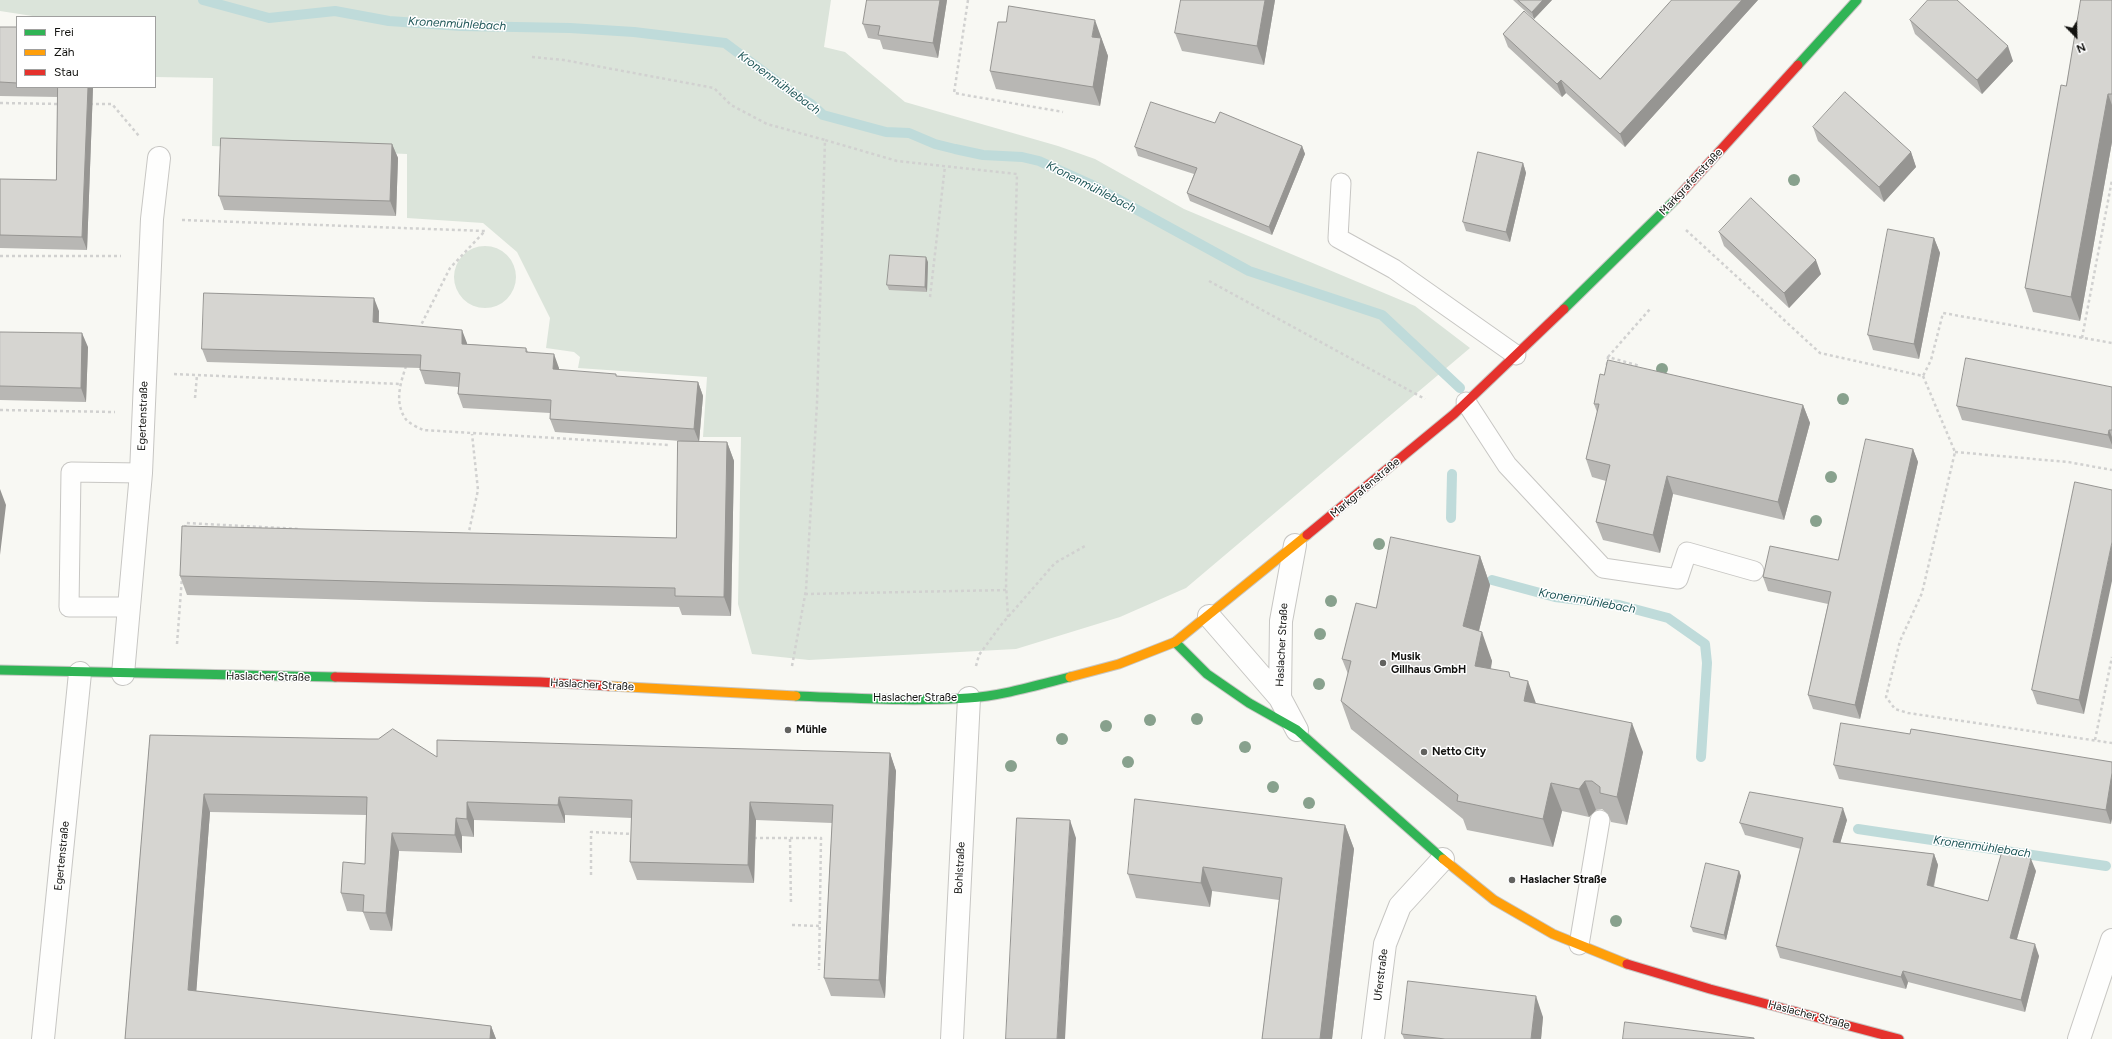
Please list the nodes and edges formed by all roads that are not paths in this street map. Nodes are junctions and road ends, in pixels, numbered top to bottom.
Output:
1 (1857, 0) edge
2 (159, 158) road end
3 (1341, 183) dead end
4 (1516, 355) junction
5 (1460, 408) junction
6 (141, 473) junction
7 (1295, 546) junction
8 (1754, 571) dead end
9 (128, 607) junction
10 (1209, 616) junction
11 (1175, 642) junction
12 (0, 670) edge
13 (80, 673) junction
14 (123, 674) junction
15 (969, 698) junction
16 (1280, 698) junction
17 (1297, 730) junction
18 (1600, 820) edge
19 (1443, 859) junction
20 (2112, 940) edge
21 (1579, 945) junction
22 (43, 1039) edge
23 (952, 1039) edge
24 (1372, 1039) edge
25 (1899, 1039) edge
26 (2079, 1039) edge

1 - 4 street, Markgrafenstraße
2 - 6 street, Egertenstraße
3 - 4 lane
4 - 5 street, Markgrafenstraße
5 - 7 street, Markgrafenstraße
5 - 8 lane
6 - 9 street, Egertenstraße
6 - 9 lane
7 - 10 street, Markgrafenstraße
7 - 16 street, Haslacher Straße
9 - 14 street, Egertenstraße
10 - 11 street, Haslacher Straße
10 - 16 street, Haslacher Straße
11 - 15 street, Haslacher Straße
11 - 17 street, Haslacher Straße
12 - 13 street, Haslacher Straße
13 - 14 street, Haslacher Straße
13 - 22 street, Egertenstraße
14 - 15 street, Haslacher Straße
15 - 23 street, Bohlstraße
16 - 17 street, Haslacher Straße
17 - 19 street, Haslacher Straße
18 - 21 lane
19 - 21 street, Haslacher Straße
19 - 24 street, Uferstraße
20 - 26 street
21 - 25 street, Haslacher Straße

